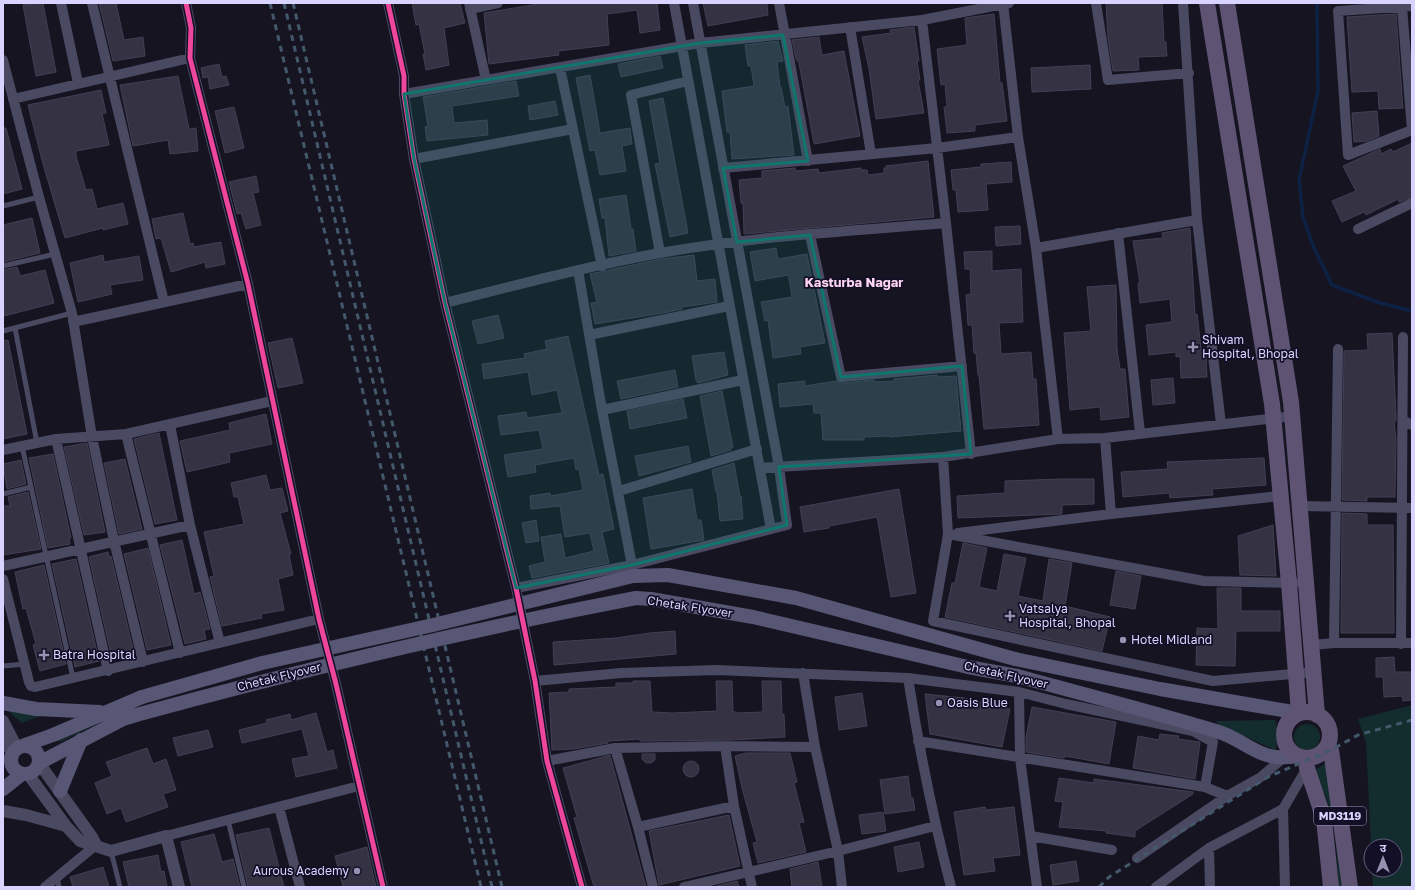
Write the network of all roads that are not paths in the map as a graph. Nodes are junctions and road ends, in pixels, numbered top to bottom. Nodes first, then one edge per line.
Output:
1 (61, 3) edge
2 (92, 3) edge
3 (186, 3) edge
4 (388, 3) edge
5 (498, 3) edge
6 (674, 3) edge
7 (693, 3) edge
8 (778, 3) edge
9 (1096, 3) edge
10 (1183, 3) edge
11 (1208, 3) edge
12 (1227, 3) edge
13 (1005, 4) edge
14 (470, 6) edge
15 (1407, 7) edge
16 (922, 20) junction
17 (850, 27) junction
18 (783, 35) junction
19 (700, 43) junction
20 (682, 46) junction
21 (190, 58) junction
22 (3, 60) edge
23 (560, 68) junction
24 (1189, 73) junction
25 (110, 76) junction
26 (486, 80) junction
27 (688, 81) junction
28 (78, 83) junction
29 (404, 94) junction
30 (13, 99) junction
31 (573, 129) junction
32 (1412, 130) edge
33 (1018, 137) junction
34 (937, 148) junction
35 (871, 154) junction
36 (414, 159) junction
37 (808, 161) junction
38 (723, 168) junction
39 (39, 197) junction
40 (1412, 203) edge
41 (3, 206) edge
42 (1197, 220) junction
43 (946, 222) junction
44 (1358, 229) dead end
45 (1118, 233) junction
46 (810, 235) junction
47 (737, 242) junction
48 (719, 245) junction
49 (1036, 248) junction
50 (660, 253) junction
51 (55, 254) junction
52 (3, 266) edge
53 (602, 266) junction
54 (578, 270) junction
55 (248, 284) junction
56 (164, 302) junction
57 (445, 303) junction
58 (729, 306) junction
59 (72, 317) junction
60 (15, 328) junction
61 (3, 331) edge
62 (589, 335) junction
63 (1403, 337) dead end
64 (1338, 349) dead end
65 (962, 366) junction
66 (743, 380) junction
67 (272, 401) junction
68 (602, 410) junction
69 (1293, 416) junction
70 (1273, 418) junction
71 (1407, 422) edge
72 (1221, 424) junction
73 (170, 425) junction
74 (1140, 433) junction
75 (126, 434) junction
76 (92, 437) junction
77 (1105, 438) junction
78 (56, 439) junction
79 (1058, 439) junction
80 (37, 442) junction
81 (22, 446) junction
82 (757, 449) junction
83 (3, 450) edge
84 (971, 454) junction
85 (943, 457) junction
86 (779, 466) junction
87 (760, 468) junction
88 (31, 487) junction
89 (619, 490) junction
90 (3, 494) edge
91 (1280, 496) junction
92 (1300, 506) junction
93 (1335, 507) junction
94 (1408, 508) edge
95 (1111, 514) junction
96 (190, 525) junction
97 (771, 529) junction
98 (150, 534) junction
99 (948, 534) junction
100 (114, 541) junction
101 (81, 548) junction
102 (46, 558) junction
103 (632, 564) junction
104 (3, 566) edge
105 (3, 579) edge
106 (1289, 583) junction
107 (1306, 583) junction
108 (516, 588) junction
109 (319, 619) junction
110 (220, 643) junction
111 (1334, 643) junction
112 (1412, 643) edge
113 (1401, 644) junction
114 (1312, 645) junction
115 (180, 653) junction
116 (143, 662) junction
117 (25, 664) junction
118 (3, 666) edge
119 (108, 671) junction
120 (1314, 672) junction
121 (803, 673) junction
122 (1295, 674) junction
123 (908, 678) junction
124 (73, 679) junction
125 (535, 681) junction
126 (1019, 692) junction
127 (3, 703) edge
128 (106, 712) junction
129 (1298, 713) junction
130 (1317, 715) junction
131 (3, 721) edge
132 (81, 740) junction
133 (918, 741) junction
134 (725, 746) junction
135 (1328, 746) junction
136 (615, 748) junction
137 (815, 748) junction
138 (10, 752) edge
139 (1020, 758) junction
140 (1298, 760) junction
141 (547, 761) junction
142 (39, 763) junction
143 (25, 774) junction
144 (359, 786) junction
145 (1205, 787) junction
146 (3, 789) edge
147 (60, 791) junction
148 (1227, 796) junction
149 (734, 806) junction
150 (279, 807) junction
151 (1283, 809) junction
152 (3, 811) edge
153 (228, 820) junction
154 (66, 826) junction
155 (935, 826) junction
156 (638, 827) junction
157 (166, 836) junction
158 (1031, 836) junction
159 (96, 845) junction
160 (1209, 848) junction
161 (1112, 850) dead end
162 (111, 851) junction
163 (838, 851) junction
164 (1137, 858) dead end
165 (749, 871) junction
166 (57, 877) junction
167 (1350, 886) edge
168 (45, 887) edge
169 (59, 887) edge
170 (120, 887) edge
171 (179, 887) edge
172 (244, 887) edge
173 (300, 887) edge
174 (383, 887) edge
175 (582, 887) edge
176 (653, 887) edge
177 (684, 887) edge
178 (752, 887) edge
179 (842, 887) edge
180 (951, 887) edge
181 (1037, 887) edge
182 (1156, 887) edge
183 (1210, 887) edge
184 (1285, 887) edge
185 (1331, 887) edge

1 - 28 street
2 - 25 street
3 - 21 street
4 - 29 street
5 - 14 street
6 - 20 street
7 - 19 street
8 - 18 street
9 - 24 street
10 - 24 street
11 - 70 main road
12 - 69 main road
13 - 16 street
13 - 33 street
14 - 26 street
15 - 32 street
15 - 32 street
16 - 17 street
16 - 34 street
17 - 18 street
17 - 35 street
18 - 19 street
18 - 37 street
19 - 20 street
19 - 38 street
20 - 23 street
20 - 27 street
21 - 25 street
21 - 55 street
22 - 30 street
23 - 26 street
23 - 31 street
24 - 42 street
25 - 28 street
25 - 56 street
26 - 29 street
27 - 48 street
27 - 50 street
28 - 30 street
29 - 36 street
30 - 39 street
31 - 36 street
31 - 53 street
33 - 34 street
33 - 49 street
34 - 35 street
34 - 43 street
35 - 37 street
36 - 57 street
37 - 38 street
38 - 47 street
39 - 41 lane
39 - 51 street
40 - 44 street
42 - 45 street
42 - 72 street
43 - 46 street
43 - 65 street
45 - 49 street
45 - 74 street
46 - 47 street
46 - 65 street
47 - 48 street
47 - 86 street
48 - 50 street
48 - 58 street
49 - 79 street
50 - 53 street
51 - 52 lane
51 - 59 street
53 - 54 street
54 - 57 street
54 - 62 street
55 - 56 street
55 - 67 street
56 - 59 street
57 - 108 street
58 - 62 street
58 - 66 street
59 - 60 lane
59 - 76 street
60 - 61 lane
60 - 80 lane
62 - 68 street
63 - 71 street
64 - 93 street
65 - 84 street
66 - 68 street
66 - 82 street
67 - 73 street
67 - 109 street
68 - 89 street
69 - 70 street
69 - 92 main road
70 - 72 street
70 - 91 main road
71 - 94 street
72 - 74 street
73 - 75 street
73 - 96 street
74 - 77 street
75 - 76 street
75 - 98 street
76 - 78 street
76 - 100 street
77 - 79 street
77 - 95 street
78 - 80 street
78 - 101 street
79 - 84 street
80 - 81 street
81 - 83 street
81 - 88 lane
82 - 87 street
82 - 89 street
84 - 85 street
85 - 86 street
85 - 99 street
86 - 87 street
86 - 97 street
87 - 97 street
88 - 90 lane
88 - 102 lane
89 - 103 street
91 - 95 street
91 - 106 main road
92 - 93 street
92 - 107 main road
93 - 94 street
93 - 111 street
94 - 113 street
95 - 99 street
96 - 98 street
96 - 110 street
97 - 103 street
98 - 100 street
98 - 115 street
99 - 106 street
99 - 122 street
100 - 101 street
100 - 116 street
101 - 102 street
101 - 119 street
102 - 104 street
102 - 124 lane
103 - 108 street
105 - 117 street
106 - 107 street
106 - 122 main road
107 - 114 main road
108 - 125 street
109 - 110 street
109 - 144 street
110 - 115 street
111 - 113 street
111 - 114 street
112 - 113 street
114 - 120 main road
115 - 116 street
116 - 119 street
117 - 118 lane
117 - 124 street
119 - 124 street
120 - 122 street
120 - 130 main road
121 - 123 street
121 - 125 street
121 - 137 street
122 - 129 main road
123 - 126 street
123 - 133 street
125 - 141 street
126 - 139 street
126 - 145 street
127 - 128 main road
128 - 129 main road, Chetak Flyover, bridge
128 - 138 main road, Chetak Flyover
129 - 130 main road
129 - 140 main road
130 - 135 main road
131 - 138 street
132 - 140 main road, Chetak Flyover, bridge
132 - 142 main road, Chetak Flyover
132 - 147 main road
133 - 139 street
133 - 155 street
134 - 136 street
134 - 137 street
134 - 149 street
135 - 140 main road
135 - 167 main road, MD3119
136 - 141 street
136 - 156 street
137 - 163 street
138 - 142 main road
138 - 143 main road
139 - 145 street
139 - 158 street
140 - 148 street
140 - 151 street
140 - 185 main road, MD3119
141 - 175 street
142 - 143 main road
142 - 147 street
143 - 146 main road
143 - 154 street
144 - 150 street
144 - 174 street
145 - 148 street
147 - 159 street
148 - 164 street
149 - 156 street
149 - 165 street
150 - 153 street
150 - 173 street
151 - 160 street
151 - 184 street
152 - 154 street
153 - 157 street
153 - 172 lane
154 - 159 street
155 - 163 street
155 - 180 street
156 - 176 street
157 - 162 street
157 - 171 street
158 - 161 street
158 - 181 street
159 - 162 street
159 - 166 street
160 - 182 street
160 - 183 street
162 - 170 lane
163 - 165 street
163 - 179 street
165 - 177 street
165 - 178 street
166 - 168 street
166 - 169 lane

